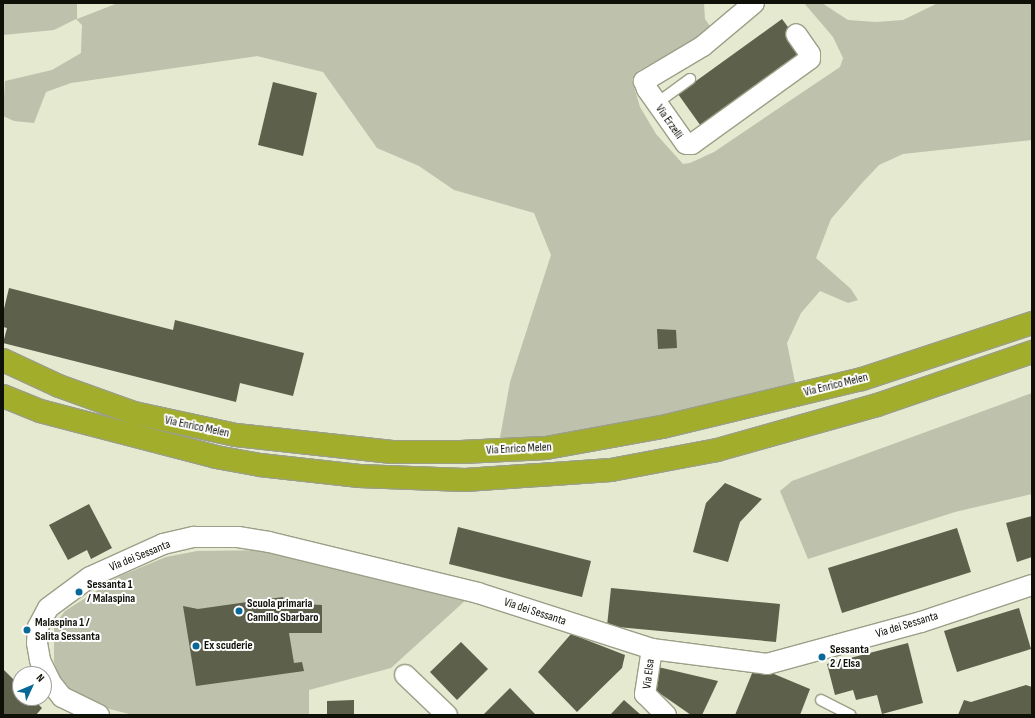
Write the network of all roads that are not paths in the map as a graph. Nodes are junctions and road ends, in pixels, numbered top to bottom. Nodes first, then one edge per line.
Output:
1 (754, 3) edge
2 (796, 34) dead end
3 (690, 79) dead end
4 (657, 103) junction
5 (1032, 323) edge
6 (1032, 352) edge
7 (3, 360) edge
8 (3, 366) edge
9 (3, 396) edge
10 (170, 444) junction
11 (1032, 585) edge
12 (652, 649) junction
13 (405, 675) dead end
14 (821, 700) dead end
15 (99, 715) edge
16 (447, 715) edge
17 (666, 715) edge
18 (850, 715) edge

1 - 4 street, Via Erzelli
2 - 4 street, Via Erzelli
3 - 4 lane
5 - 7 highway, Via Enrico Melen
6 - 10 highway, Via Enrico Melen
8 - 10 highway
9 - 10 highway
11 - 12 street, Via dei Sessanta
12 - 15 street, Via dei Sessanta
12 - 17 street, Via Elsa
13 - 16 street
14 - 18 lane

